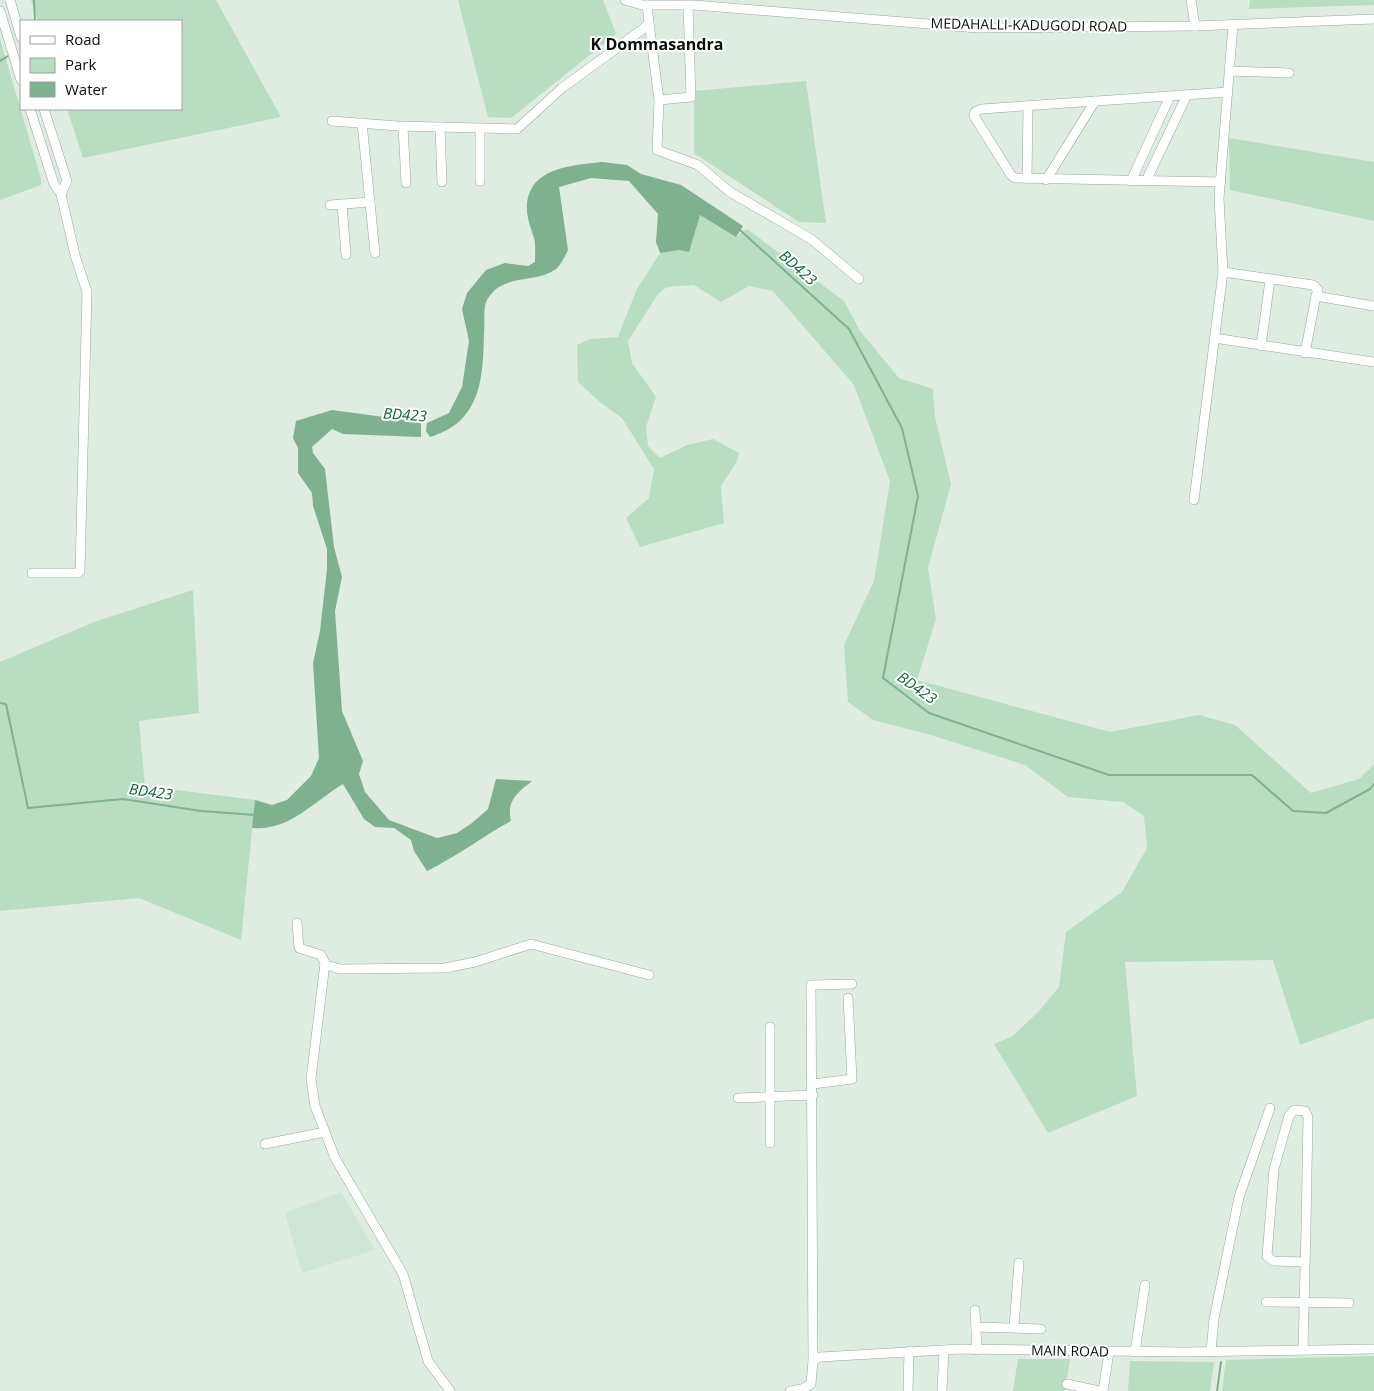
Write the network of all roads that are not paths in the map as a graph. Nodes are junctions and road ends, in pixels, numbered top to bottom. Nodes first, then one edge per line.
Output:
1 (10, 0) edge
2 (625, 0) edge
3 (1191, 0) edge
4 (693, 3) edge
5 (647, 5) junction
6 (0, 11) edge
7 (1374, 19) edge
8 (648, 23) junction
9 (1233, 25) junction
10 (1195, 26) junction
11 (20, 34) edge
12 (1230, 71) junction
13 (1289, 73) dead end
14 (20, 77) edge
15 (1228, 92) junction
16 (1186, 95) junction
17 (1170, 96) junction
18 (659, 100) junction
19 (1095, 101) junction
20 (1028, 106) junction
21 (30, 110) edge
22 (44, 110) edge
23 (332, 122) dead end
24 (362, 123) junction
25 (403, 126) junction
26 (440, 127) junction
27 (480, 128) junction
28 (1027, 179) junction
29 (1046, 180) junction
30 (480, 181) dead end
31 (1131, 181) junction
32 (1146, 181) junction
33 (442, 182) dead end
34 (1221, 182) junction
35 (406, 183) dead end
36 (61, 194) junction
37 (370, 202) junction
38 (342, 204) junction
39 (330, 205) dead end
40 (375, 253) dead end
41 (346, 255) dead end
42 (1223, 272) junction
43 (859, 279) dead end
44 (1270, 280) junction
45 (1316, 296) junction
46 (1374, 306) edge
47 (1214, 338) junction
48 (1261, 346) junction
49 (1305, 353) junction
50 (1374, 362) edge
51 (1194, 500) dead end
52 (32, 573) dead end
53 (297, 923) dead end
54 (325, 965) junction
55 (649, 975) dead end
56 (852, 984) dead end
57 (848, 998) dead end
58 (770, 1027) dead end
59 (813, 1084) junction
60 (813, 1095) junction
61 (770, 1097) junction
62 (738, 1098) dead end
63 (1270, 1108) dead end
64 (325, 1132) junction
65 (770, 1143) dead end
66 (265, 1144) dead end
67 (1305, 1262) junction
68 (1019, 1263) dead end
69 (1145, 1285) dead end
70 (1266, 1302) dead end
71 (1304, 1302) junction
72 (1349, 1303) dead end
73 (975, 1310) dead end
74 (976, 1327) junction
75 (1014, 1327) junction
76 (1041, 1329) dead end
77 (1374, 1349) edge
78 (944, 1350) junction
79 (976, 1350) junction
80 (1303, 1350) junction
81 (909, 1351) junction
82 (1211, 1351) junction
83 (1109, 1352) junction
84 (1135, 1352) junction
85 (813, 1361) junction
86 (1067, 1384) dead end
87 (450, 1391) edge
88 (790, 1391) edge
89 (908, 1391) edge
90 (942, 1391) edge
91 (1101, 1391) edge

1 - 11 street
2 - 5 street, MEDAHALLI-KADUGODI ROAD
3 - 10 street
4 - 5 street, MEDAHALLI-KADUGODI ROAD
4 - 10 street, MEDAHALLI-KADUGODI ROAD
4 - 18 street
5 - 8 street
6 - 14 street
7 - 9 street, MEDAHALLI-KADUGODI ROAD
8 - 18 street
8 - 27 street
9 - 10 street, MEDAHALLI-KADUGODI ROAD
9 - 12 street
12 - 13 street
12 - 15 street
15 - 16 street
15 - 34 street
16 - 17 street
16 - 32 street
17 - 19 street
17 - 31 street
18 - 43 street
19 - 20 street
19 - 29 street
20 - 28 street
20 - 28 street
21 - 36 street
22 - 36 street
23 - 24 street
24 - 25 street
24 - 37 street
25 - 26 street
25 - 35 street
26 - 27 street
26 - 33 street
27 - 30 street
28 - 29 street
29 - 31 street
31 - 32 street
32 - 34 street
34 - 42 street
36 - 52 street
37 - 38 street
37 - 40 street
38 - 39 street
38 - 41 street
42 - 44 street
42 - 47 street
44 - 45 street
44 - 48 street
45 - 46 street
45 - 49 street
47 - 48 street
47 - 51 street
48 - 49 street
49 - 50 street
53 - 54 street
54 - 55 street
54 - 64 street
56 - 59 street
57 - 59 street
58 - 61 street
59 - 60 street
60 - 61 street
60 - 85 street
61 - 62 street
61 - 65 street
63 - 82 street
64 - 66 street
64 - 87 street
67 - 67 street
67 - 71 street
68 - 75 street
69 - 84 street
70 - 71 street
71 - 72 street
71 - 80 street
73 - 74 street
74 - 75 street
74 - 79 street
75 - 76 street
77 - 80 street, MAIN ROAD
78 - 79 street, MAIN ROAD
78 - 81 street, MAIN ROAD
78 - 90 street
79 - 83 street, MAIN ROAD
80 - 82 street, MAIN ROAD
81 - 85 street, MAIN ROAD
81 - 89 street
82 - 84 street, MAIN ROAD
83 - 84 street, MAIN ROAD
83 - 91 street
85 - 88 street
86 - 91 street

